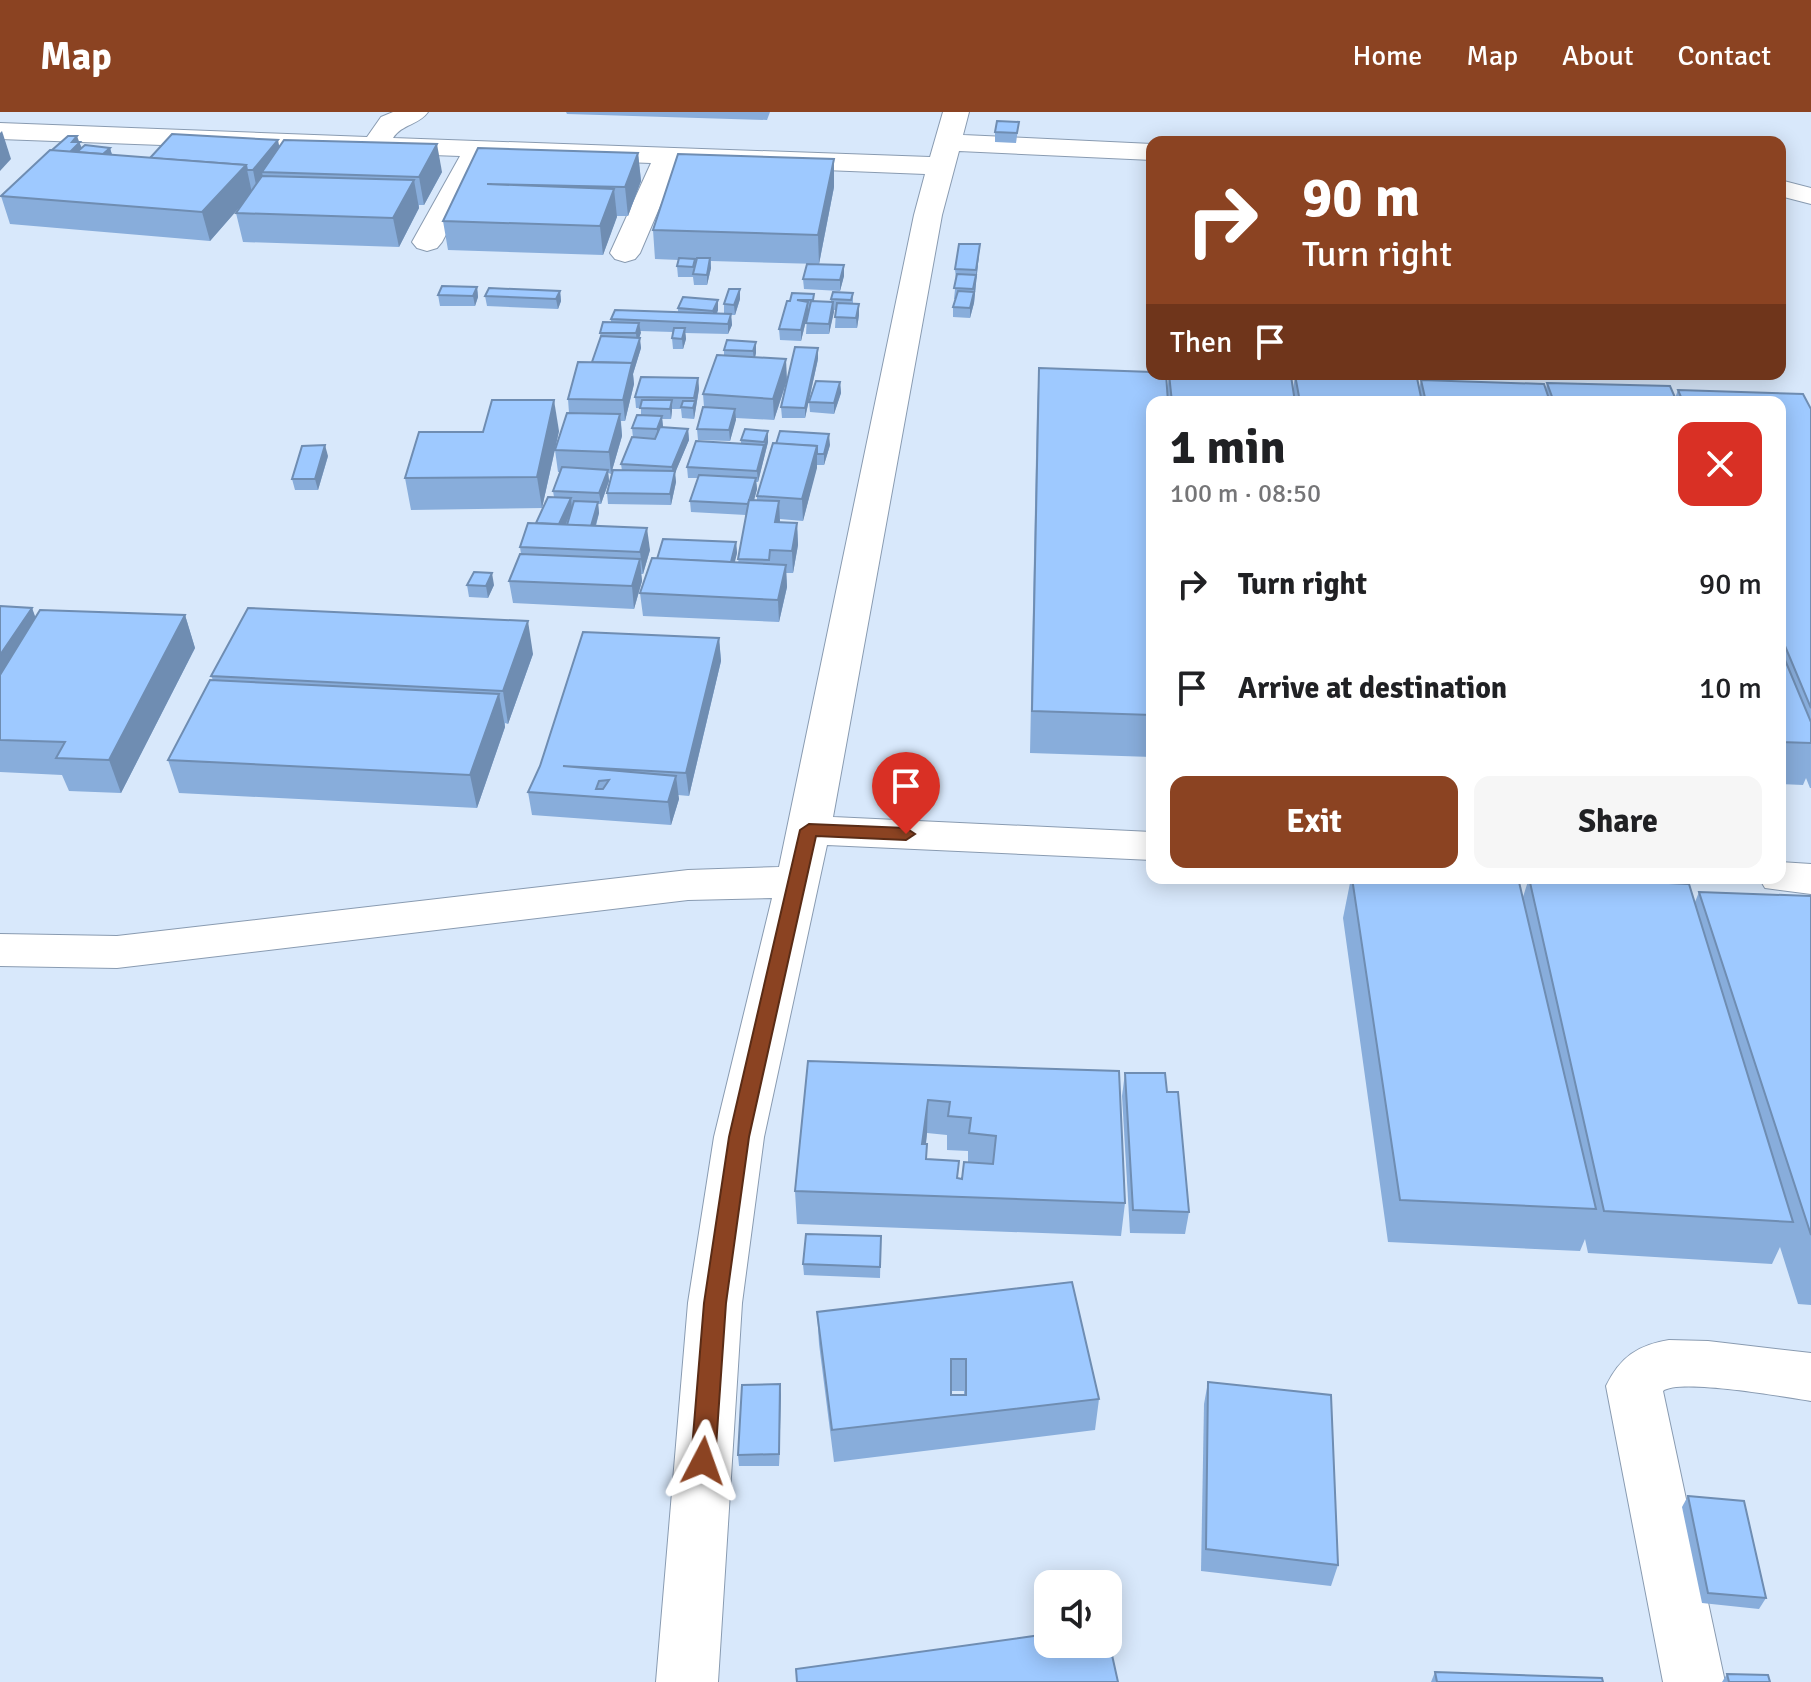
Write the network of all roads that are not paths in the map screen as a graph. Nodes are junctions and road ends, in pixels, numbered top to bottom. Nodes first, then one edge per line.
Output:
1 (415, 112) edge
2 (0, 131) edge
3 (948, 140) edge
4 (374, 145) junction
5 (478, 149) junction
6 (1146, 152) edge
7 (668, 156) junction
8 (1786, 190) edge
9 (1811, 196) edge
10 (427, 242) dead end
11 (625, 253) dead end
12 (809, 830) junction
13 (1146, 846) edge
14 (1786, 877) edge
15 (1811, 879) edge
16 (797, 882) junction
17 (0, 950) edge
18 (1811, 1377) edge
19 (687, 1682) edge
20 (1694, 1682) edge

1 - 4 street
2 - 4 street
3 - 6 street
3 - 7 street
3 - 12 street
4 - 5 street
5 - 7 street
5 - 10 street
7 - 11 street
8 - 9 street
12 - 13 street
12 - 16 street
14 - 15 street
16 - 17 street
16 - 19 street
18 - 20 street

